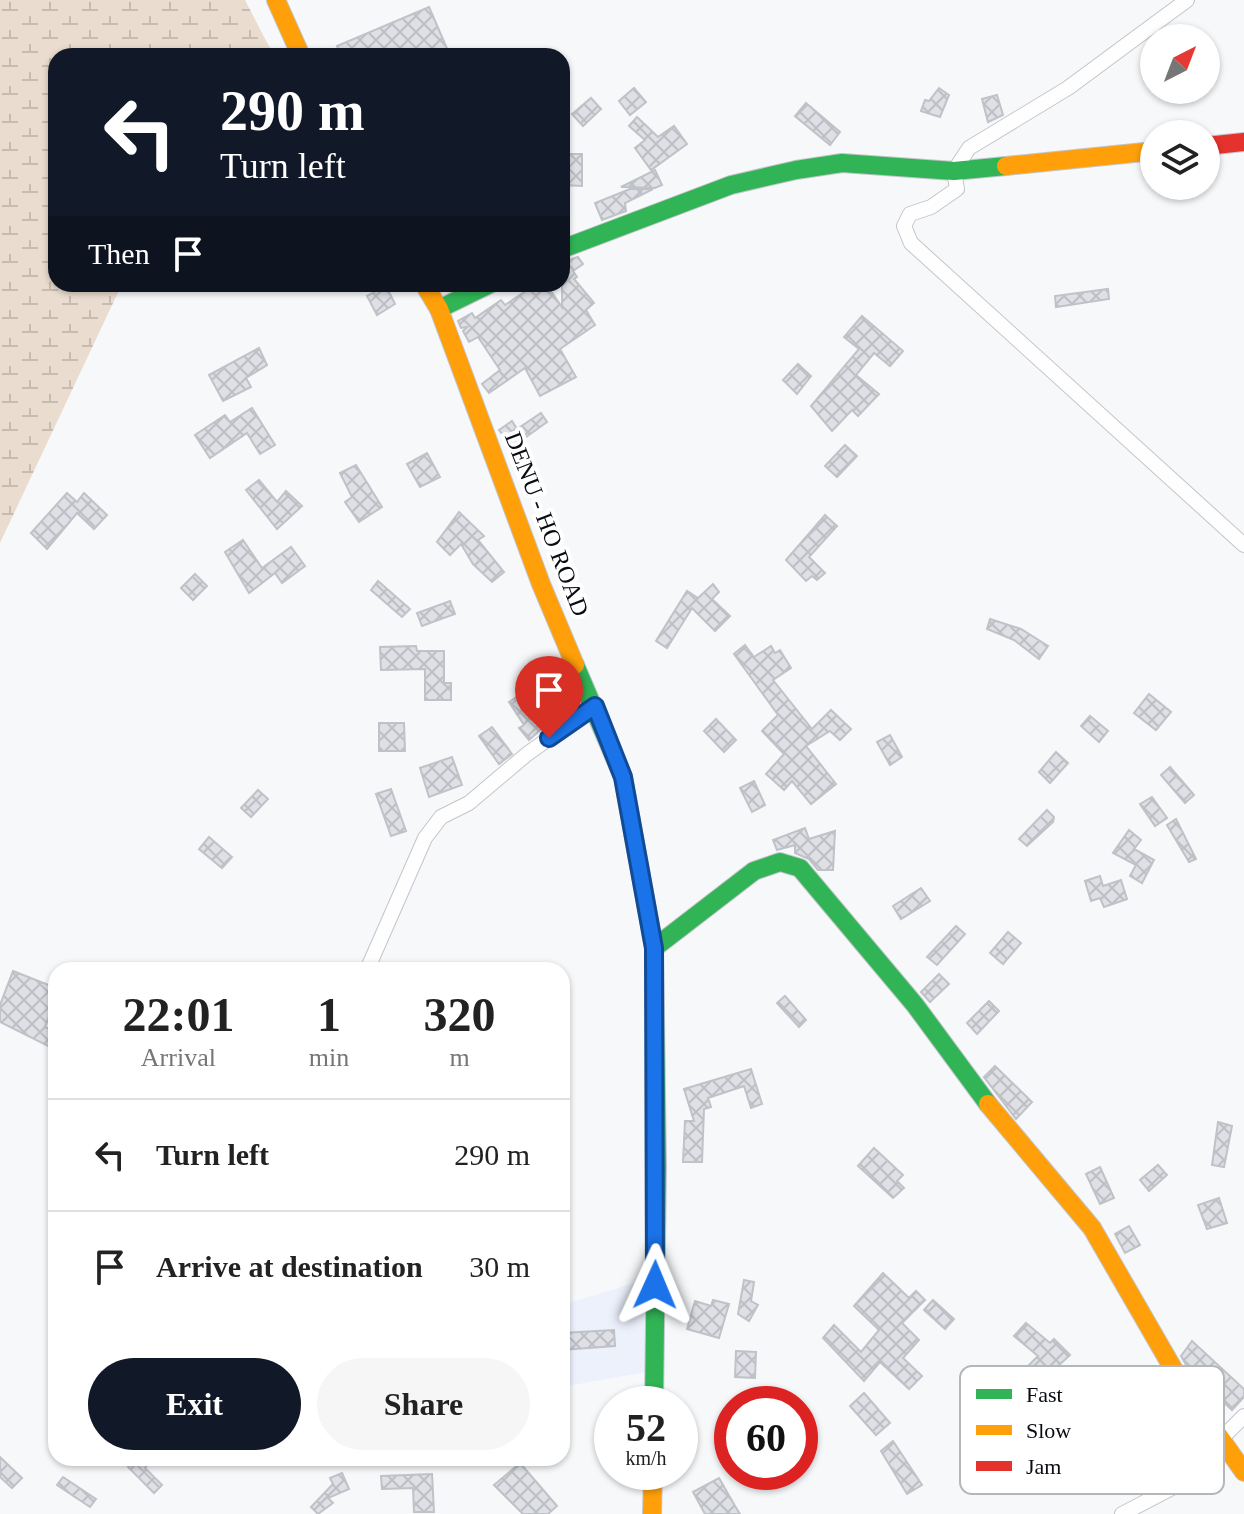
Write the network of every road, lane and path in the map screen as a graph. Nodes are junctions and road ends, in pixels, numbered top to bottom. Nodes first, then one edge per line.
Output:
1 (276, 0) edge
2 (1187, 0) edge
3 (297, 48) edge
4 (1244, 142) edge
5 (1220, 145) edge
6 (1140, 152) edge
7 (954, 171) junction
8 (570, 246) edge
9 (429, 292) edge
10 (474, 292) edge
11 (439, 309) junction
12 (1244, 545) edge
13 (595, 706) junction
14 (654, 948) junction
15 (371, 962) edge
16 (1172, 1366) edge
17 (654, 1386) edge
18 (1244, 1416) edge
19 (1224, 1436) edge
20 (1224, 1443) edge
21 (1244, 1472) edge
22 (653, 1490) edge
23 (1160, 1494) edge
24 (652, 1514) edge
25 (1122, 1514) edge

1 - 3 main road
2 - 7 street
4 - 5 main road
6 - 7 main road
7 - 8 main road
7 - 12 street
9 - 11 main road, DENU - HO ROAD
10 - 11 main road
11 - 13 main road, DENU - HO ROAD
13 - 14 main road, DENU - HO ROAD
13 - 15 street
14 - 16 main road
14 - 17 main road, DENU - HO ROAD
18 - 19 street
20 - 21 main road
22 - 24 main road
23 - 25 street

